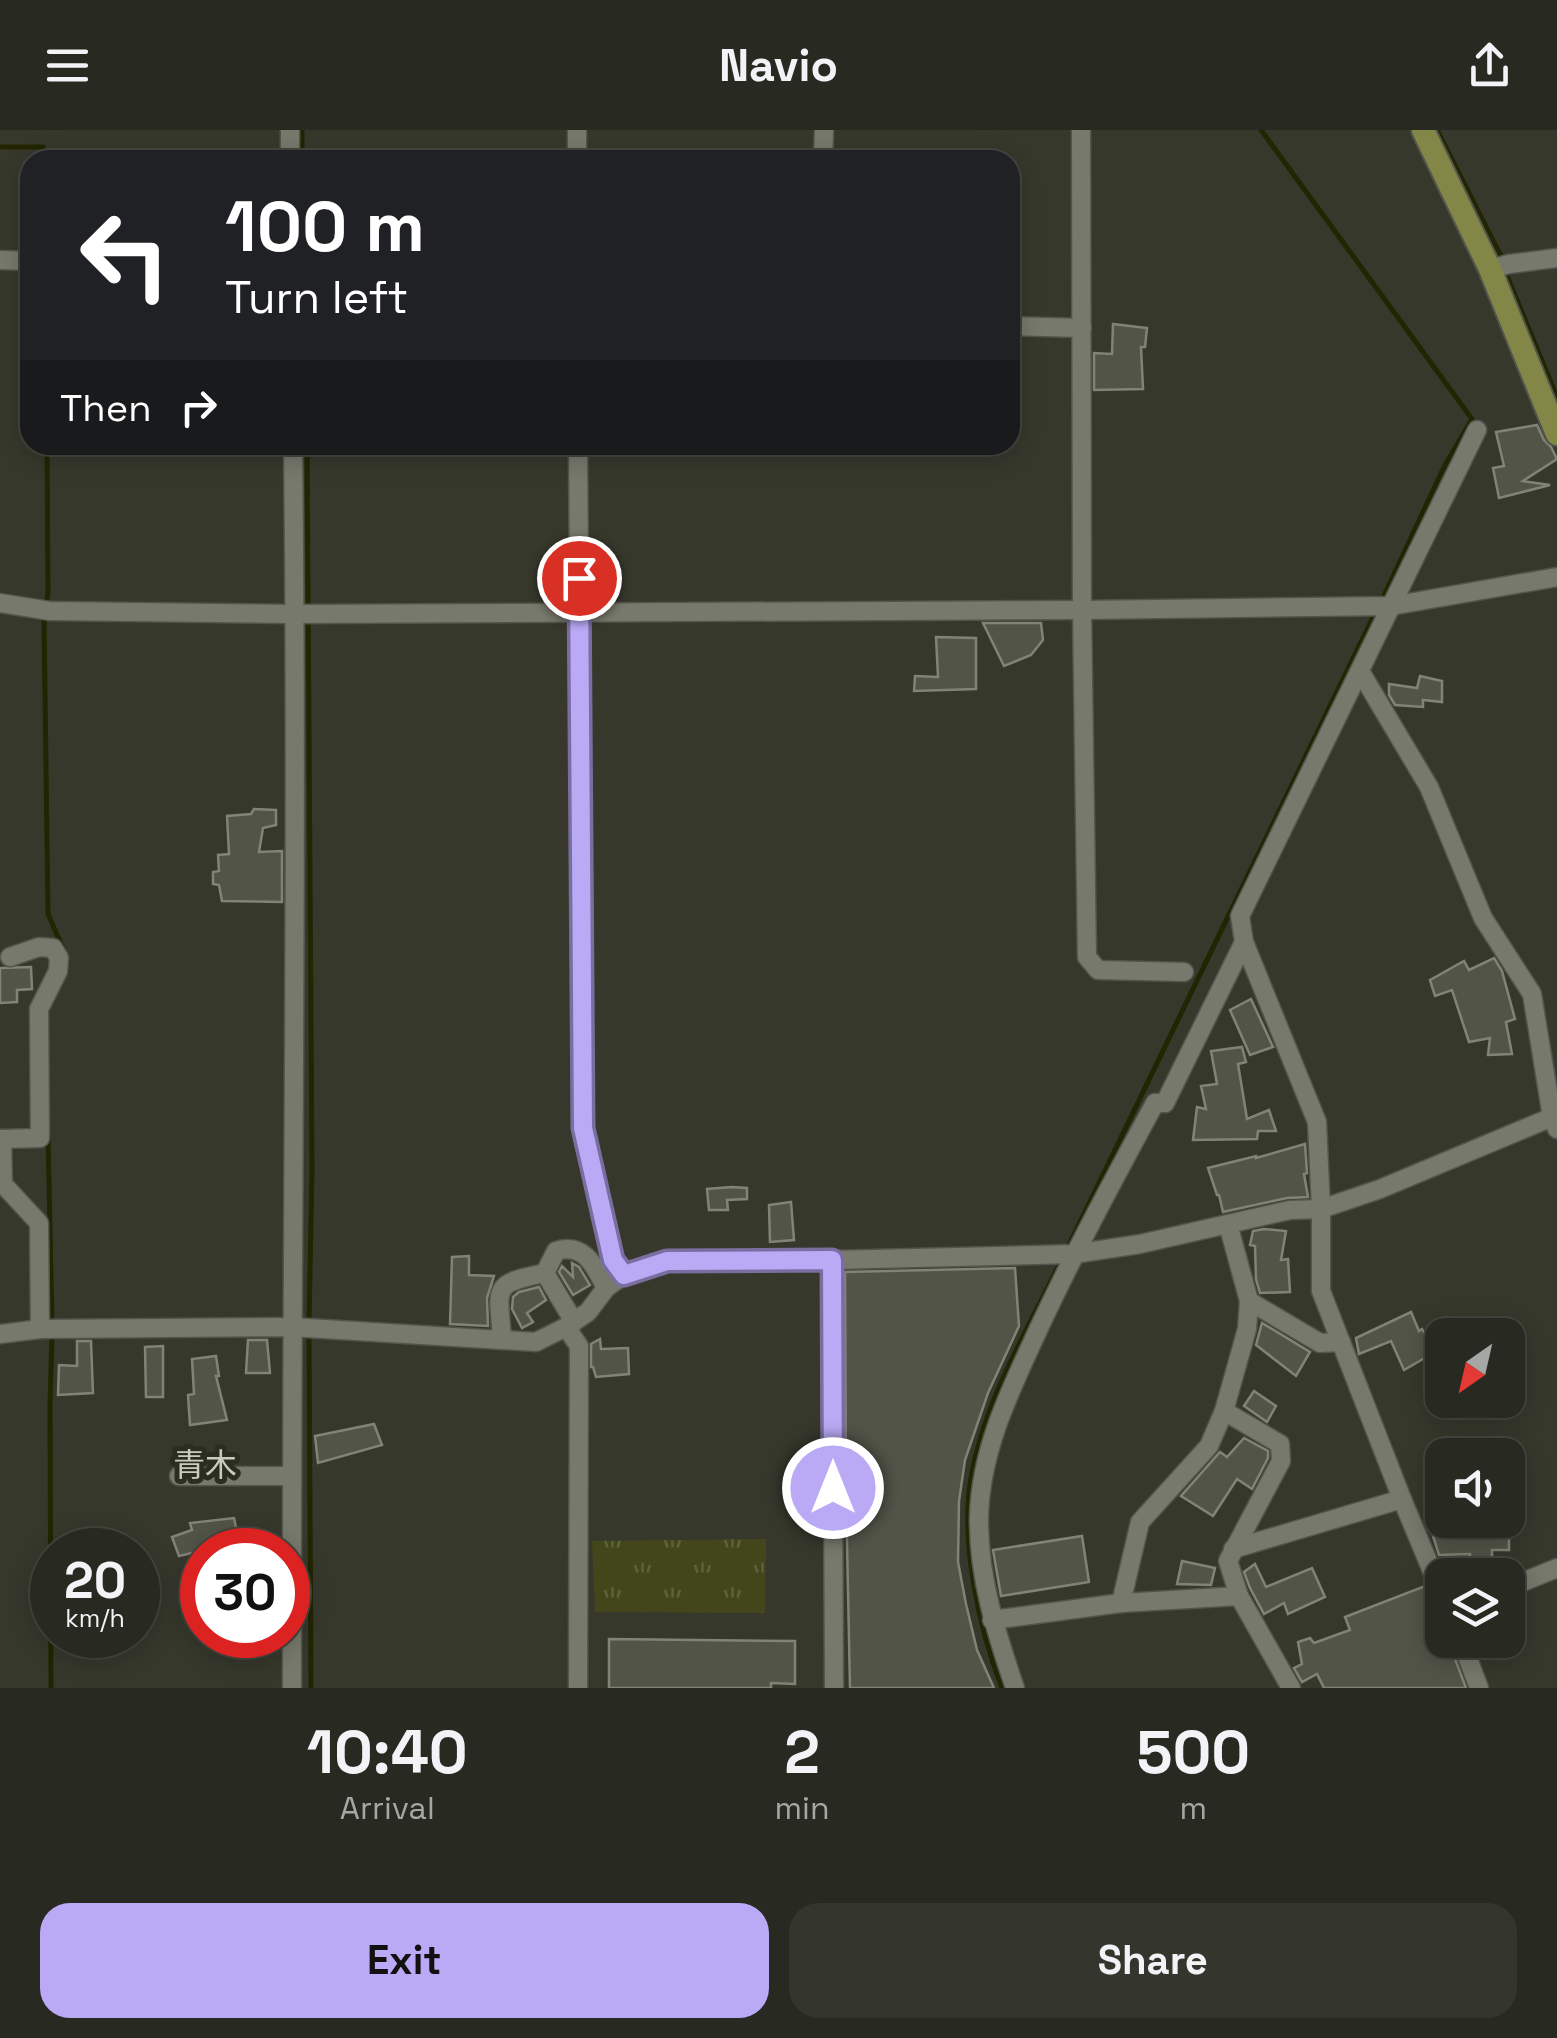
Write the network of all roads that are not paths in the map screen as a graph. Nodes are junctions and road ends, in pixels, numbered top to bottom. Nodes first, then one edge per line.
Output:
1 (1081, 130) edge
2 (1422, 130) edge
3 (1557, 258) edge
4 (1490, 269) junction
5 (1020, 326) edge
6 (1082, 328) junction
7 (1477, 430) dead end
8 (1557, 434) edge
9 (293, 455) edge
10 (578, 455) edge
11 (1557, 576) edge
12 (0, 603) edge
13 (1391, 606) junction
14 (1082, 610) junction
15 (579, 611) junction
16 (295, 614) junction
17 (1360, 671) junction
18 (1244, 942) junction
19 (10, 957) dead end
20 (1184, 972) dead end
21 (1555, 1120) edge
22 (1, 1139) edge
23 (1321, 1209) junction
24 (1228, 1224) junction
25 (1074, 1254) junction
26 (832, 1260) junction
27 (544, 1273) junction
28 (624, 1275) junction
29 (606, 1288) junction
30 (1249, 1301) junction
31 (570, 1325) junction
32 (291, 1327) junction
33 (40, 1329) junction
34 (0, 1334) edge
35 (502, 1340) junction
36 (1341, 1342) junction
37 (1224, 1410) junction
38 (178, 1476) dead end
39 (292, 1476) junction
40 (1402, 1499) junction
41 (1233, 1550) junction
42 (1427, 1558) edge
43 (1557, 1568) edge
44 (1525, 1581) edge
45 (1239, 1596) junction
46 (1121, 1602) junction
47 (992, 1620) junction
48 (1468, 1658) edge
49 (292, 1688) edge
50 (578, 1688) edge
51 (834, 1688) edge
52 (1016, 1688) edge
53 (1292, 1688) edge
54 (1480, 1688) edge

1 - 6 street
2 - 4 main road
3 - 4 street
4 - 8 main road
5 - 6 street
6 - 14 street
7 - 13 street
9 - 16 street
10 - 15 street
11 - 13 street
12 - 16 street
13 - 14 street
13 - 17 street
14 - 15 street
14 - 20 street
15 - 16 street
15 - 28 street
16 - 32 street
17 - 18 street
17 - 21 street
18 - 23 street
18 - 25 street
19 - 22 street
21 - 23 street
22 - 33 street
23 - 24 street
23 - 36 street
24 - 25 street
24 - 30 street
25 - 26 street
25 - 47 street
26 - 28 street
26 - 51 street
27 - 29 street
27 - 31 street
27 - 35 street
28 - 29 street
29 - 31 street
30 - 36 street
30 - 37 street
31 - 35 street
31 - 50 street
32 - 33 street
32 - 35 street
32 - 39 street
33 - 34 street
36 - 40 street
37 - 41 street
37 - 46 street
38 - 39 street
39 - 49 street
40 - 41 street
40 - 42 street
41 - 45 street
43 - 44 street
45 - 46 street
45 - 53 street
46 - 47 street
47 - 52 street
48 - 54 street

